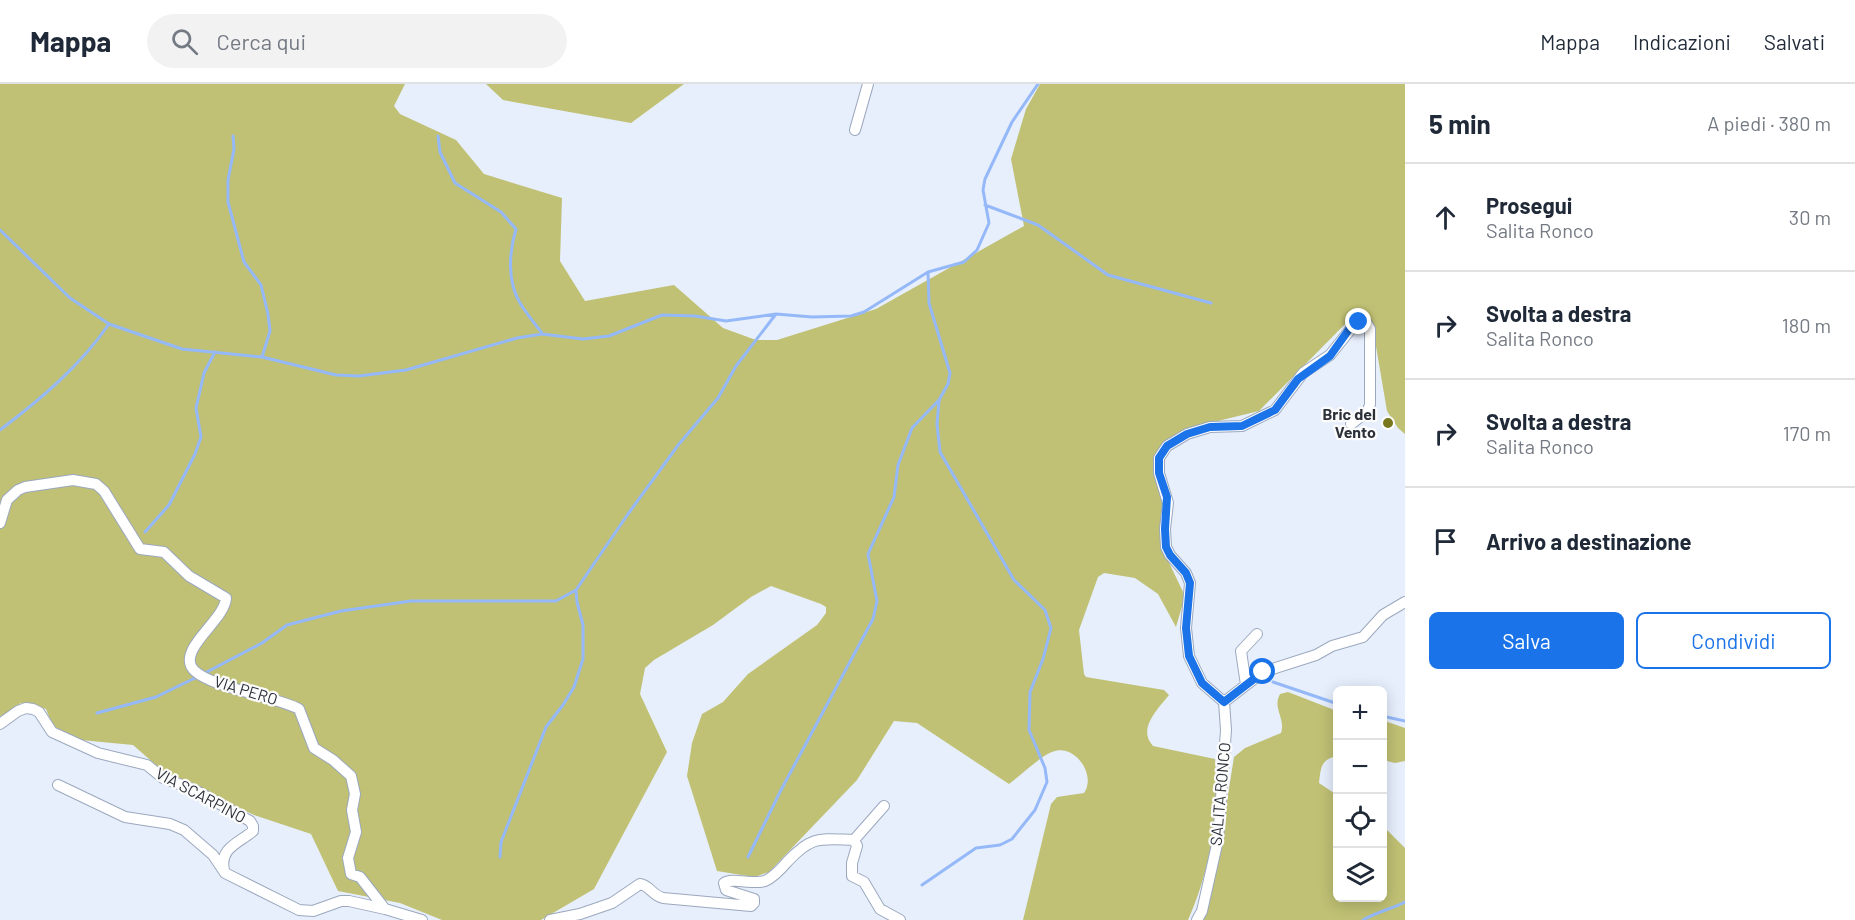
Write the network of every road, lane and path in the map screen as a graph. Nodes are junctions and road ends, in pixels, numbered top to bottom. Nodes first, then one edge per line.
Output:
1 (868, 84) edge
2 (855, 130) dead end
3 (1351, 424) dead end
4 (0, 522) edge
5 (1405, 602) edge
6 (1257, 634) dead end
7 (1246, 685) junction
8 (1224, 702) junction
9 (0, 724) edge
10 (58, 785) dead end
11 (884, 806) dead end
12 (854, 840) junction
13 (225, 873) junction
14 (385, 909) junction
15 (422, 920) edge
16 (550, 920) edge
17 (900, 920) edge
18 (1197, 920) edge

1 - 2 street
3 - 8 street
4 - 14 street, VIA PERO
5 - 7 street
6 - 7 street
7 - 8 street
8 - 18 street, SALITA RONCO
9 - 13 street, VIA SCARPINO
10 - 13 street
11 - 12 street
12 - 16 street
12 - 17 street
13 - 14 street
14 - 15 street

